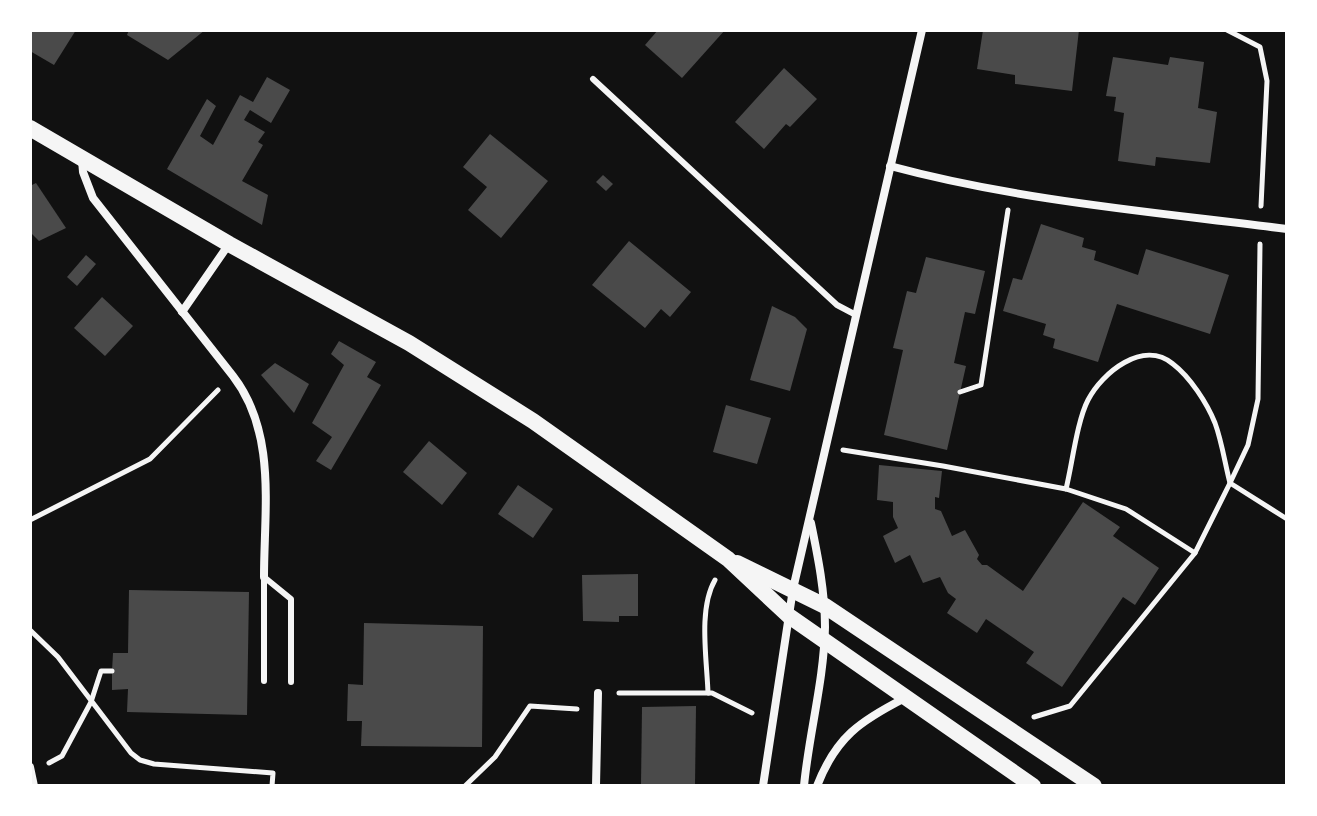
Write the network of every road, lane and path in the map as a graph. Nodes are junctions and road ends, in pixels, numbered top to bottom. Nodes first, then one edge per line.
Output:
1 (922, 30) edge
2 (1227, 30) edge
3 (593, 79) dead end
4 (30, 128) edge
5 (82, 160) junction
6 (890, 166) junction
7 (1011, 192) junction
8 (1260, 226) junction
9 (1287, 229) edge
10 (229, 244) junction
11 (182, 312) junction
12 (856, 315) junction
13 (233, 376) junction
14 (960, 392) dead end
15 (826, 448) junction
16 (1230, 483) junction
17 (1066, 489) junction
18 (810, 518) junction
19 (1287, 519) edge
20 (30, 520) edge
21 (1195, 553) junction
22 (728, 559) junction
23 (264, 577) junction
24 (793, 589) junction
25 (825, 606) junction
26 (789, 616) junction
27 (30, 630) edge
28 (824, 642) junction
29 (112, 671) dead end
30 (264, 681) dead end
31 (291, 682) dead end
32 (598, 693) joint
33 (708, 693) junction
34 (905, 698) junction
35 (91, 702) junction
36 (598, 710) junction
37 (1025, 719) dead end
38 (774, 723) junction
39 (31, 769) edge
40 (34, 786) edge
41 (272, 786) edge
42 (465, 786) edge
43 (596, 786) edge
44 (763, 786) edge
45 (804, 786) edge
46 (817, 786) edge
47 (1033, 786) edge
48 (1094, 786) edge

1 - 6 street
2 - 8 path
3 - 12 lane
4 - 5 main road
5 - 10 main road
5 - 11 street
6 - 7 street
6 - 12 street
7 - 8 street
7 - 14 path
8 - 9 street
8 - 16 path
10 - 11 street
10 - 22 main road
11 - 13 street
12 - 15 street
13 - 20 path
13 - 23 street
15 - 17 path
15 - 18 street
16 - 17 path
16 - 19 path
16 - 21 path
17 - 21 path
18 - 24 street
18 - 25 street
21 - 37 path
22 - 24 main road
22 - 26 main road
22 - 33 path
23 - 30 lane
23 - 31 lane
24 - 25 main road
24 - 26 street
25 - 28 street
25 - 48 main road
26 - 28 main road
26 - 38 street
27 - 35 path
28 - 34 main road
28 - 45 street
29 - 35 path
32 - 33 path
32 - 36 street
33 - 38 path
34 - 46 street
34 - 47 main road
35 - 39 path
35 - 41 path
36 - 42 path
36 - 43 street
38 - 44 street
39 - 40 street

